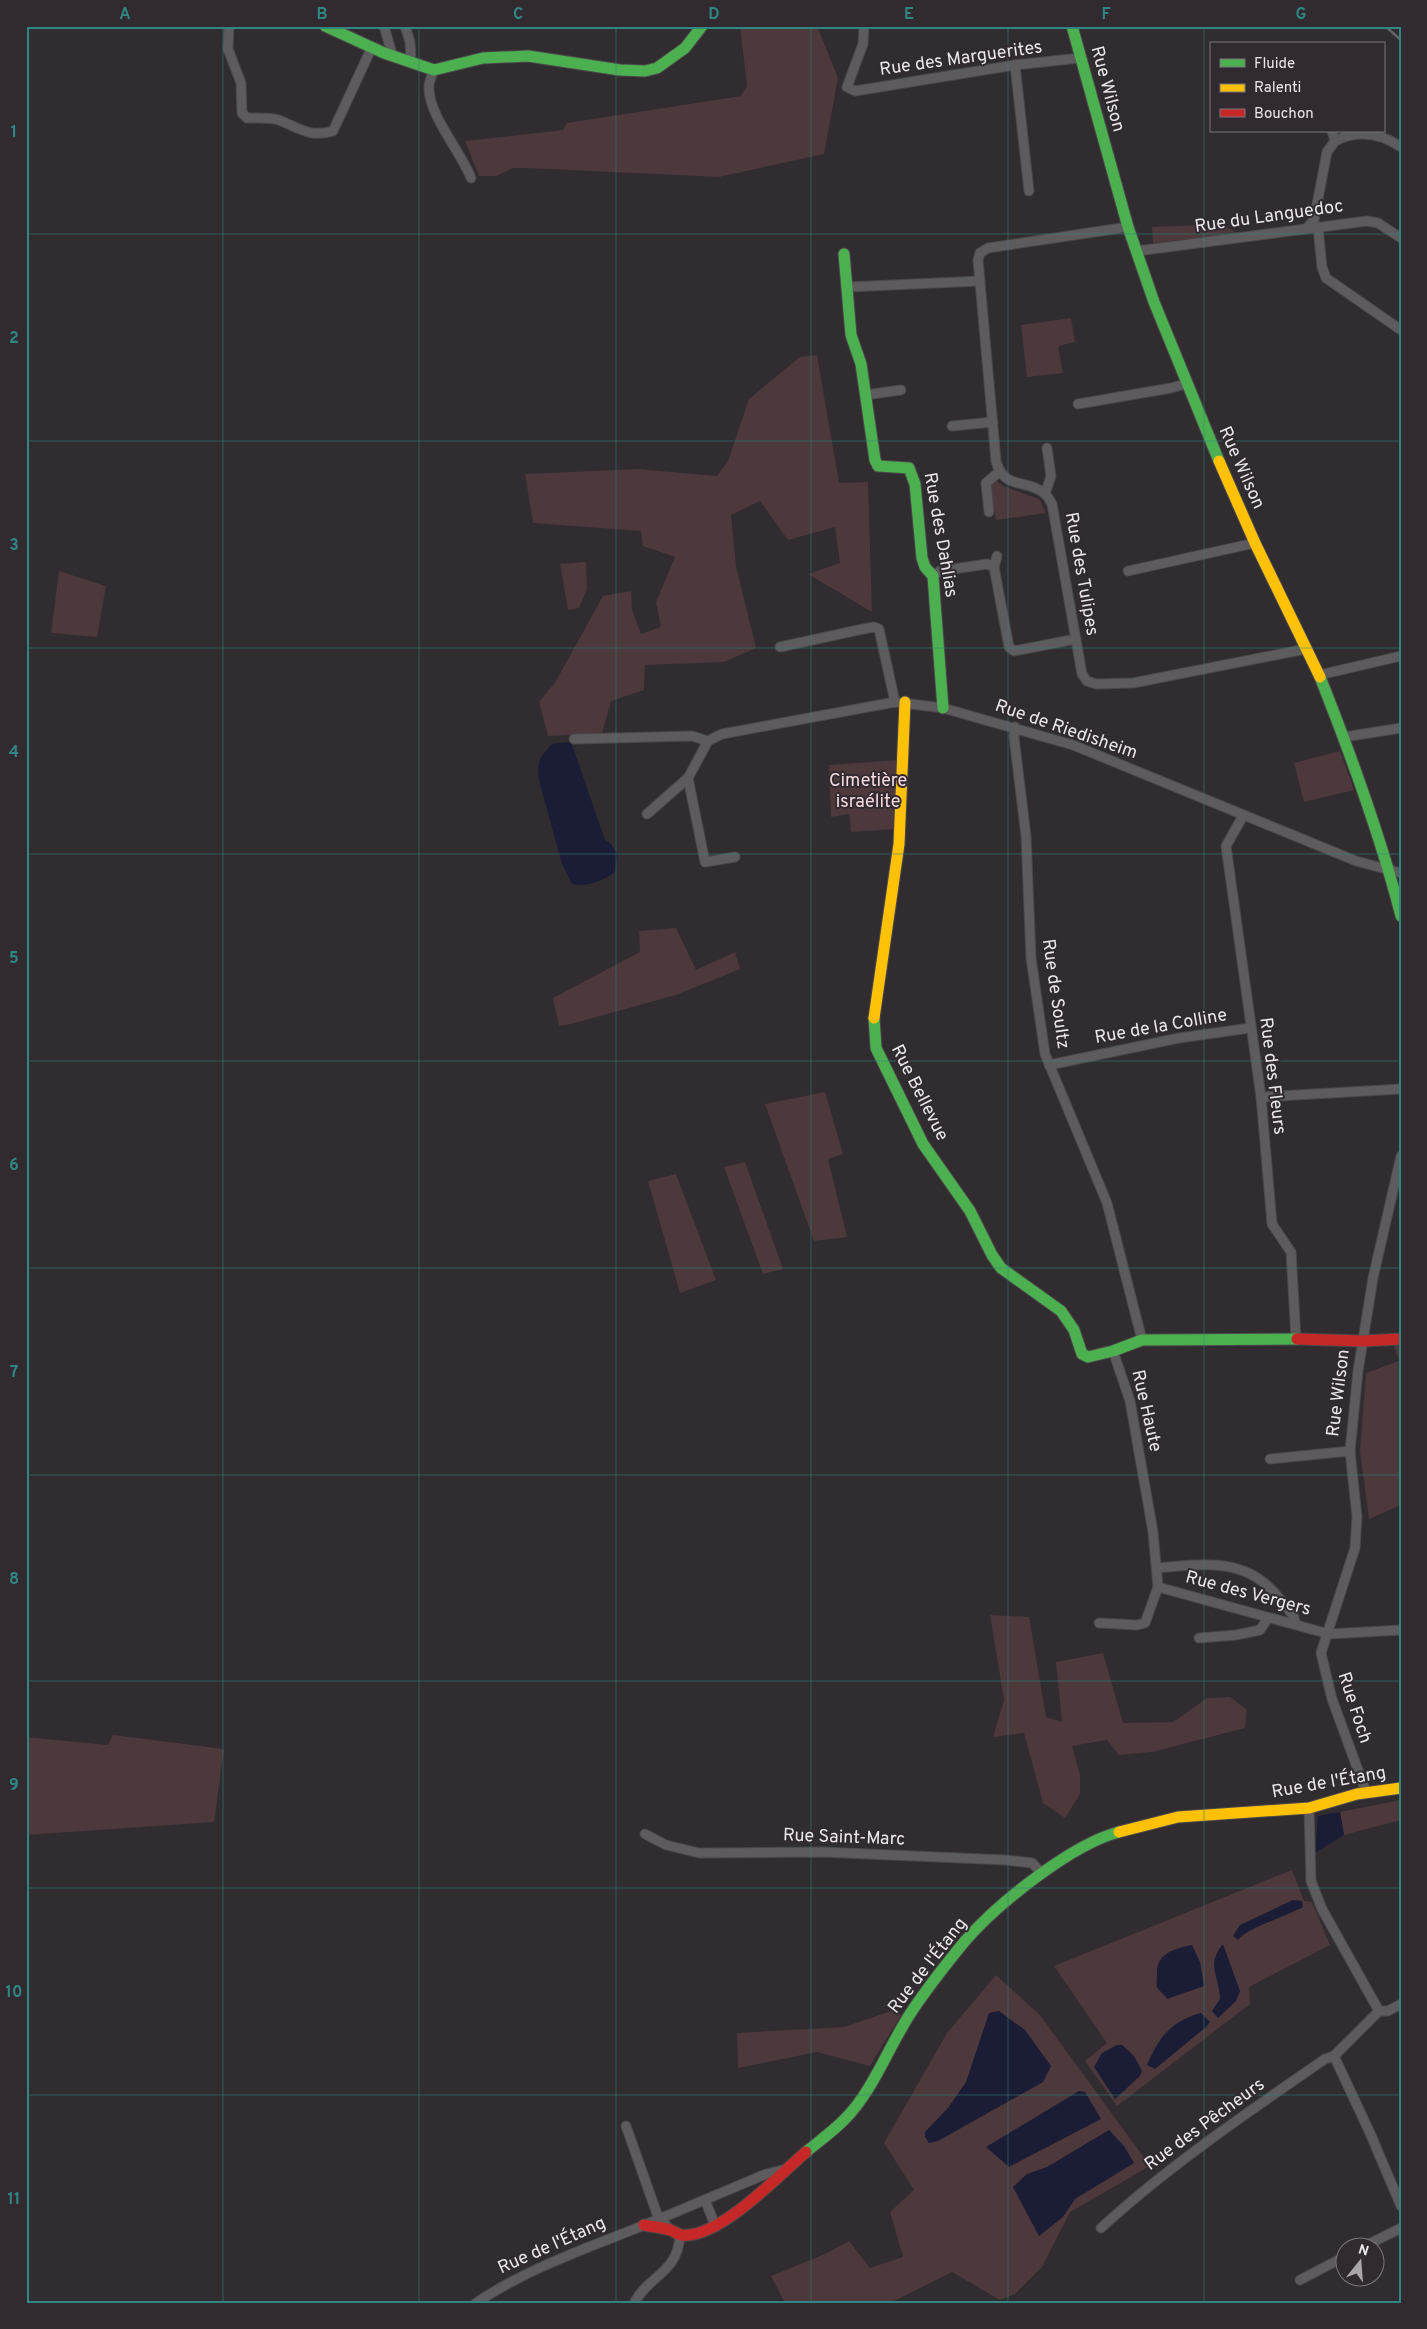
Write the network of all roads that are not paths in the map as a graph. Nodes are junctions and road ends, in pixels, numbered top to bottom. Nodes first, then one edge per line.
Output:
1 (229, 26) edge
2 (326, 26) edge
3 (384, 26) edge
4 (405, 26) edge
5 (702, 26) edge
6 (864, 26) edge
7 (1072, 26) edge
8 (386, 38) junction
9 (374, 48) junction
10 (392, 54) junction
11 (1080, 58) junction
12 (411, 60) junction
13 (1015, 65) junction
14 (434, 70) junction
15 (1332, 132) edge
16 (1335, 141) junction
17 (1401, 147) edge
18 (471, 178) dead end
19 (1029, 191) dead end
20 (1128, 227) junction
21 (1318, 227) junction
22 (1307, 228) junction
23 (1401, 238) edge
24 (1137, 252) junction
25 (844, 254) dead end
26 (980, 281) junction
27 (848, 287) junction
28 (1401, 330) edge
29 (1186, 384) junction
30 (901, 390) dead end
31 (865, 395) junction
32 (1078, 404) dead end
33 (993, 422) junction
34 (952, 426) dead end
35 (1046, 448) dead end
36 (999, 472) junction
37 (1045, 494) junction
38 (990, 512) dead end
39 (1255, 543) junction
40 (997, 556) dead end
41 (994, 567) junction
42 (1128, 571) dead end
43 (933, 576) junction
44 (1076, 638) junction
45 (780, 647) dead end
46 (1306, 648) junction
47 (1401, 656) edge
48 (1319, 675) junction
49 (900, 702) junction
50 (943, 708) junction
51 (1015, 727) junction
52 (1401, 728) edge
53 (1344, 737) junction
54 (574, 739) dead end
55 (708, 741) junction
56 (688, 778) junction
57 (647, 814) dead end
58 (1243, 816) junction
59 (735, 857) dead end
60 (1395, 872) edge
61 (1401, 916) edge
62 (1250, 1028) junction
63 (1049, 1066) junction
64 (1401, 1089) edge
65 (1260, 1097) junction
66 (1401, 1156) edge
67 (1296, 1339) junction
68 (1401, 1339) edge
69 (1142, 1340) junction
70 (1363, 1341) junction
71 (1112, 1351) junction
72 (1350, 1451) junction
73 (1270, 1459) dead end
74 (1157, 1568) junction
75 (1158, 1587) junction
76 (1268, 1618) junction
77 (1099, 1623) dead end
78 (1296, 1623) junction
79 (1401, 1630) edge
80 (1329, 1634) junction
81 (1200, 1638) dead end
82 (1401, 1788) edge
83 (1366, 1792) junction
84 (1309, 1808) junction
85 (645, 1834) dead end
86 (1042, 1873) junction
87 (1401, 2004) edge
88 (1379, 2011) junction
89 (1334, 2056) junction
90 (626, 2126) dead end
91 (786, 2169) junction
92 (705, 2200) junction
93 (1401, 2206) edge
94 (660, 2218) junction
95 (715, 2225) junction
96 (644, 2226) junction
97 (1101, 2228) dead end
98 (1401, 2228) edge
99 (675, 2233) junction
100 (1384, 2236) edge
101 (1334, 2262) edge
102 (1300, 2280) dead end
103 (476, 2303) edge
104 (634, 2303) edge

1 - 9 street
2 - 9 street
3 - 8 street
4 - 12 street
5 - 14 street
6 - 13 street, Rue des Marguerites
7 - 11 street, Rue Wilson
8 - 9 street
8 - 10 street
9 - 10 street
10 - 12 street
11 - 13 street, Rue des Marguerites
11 - 20 street, Rue Wilson
12 - 14 street
13 - 19 street
14 - 18 street
15 - 16 street
16 - 17 street
16 - 22 street
20 - 24 street, Rue Wilson
20 - 26 street
21 - 22 street, Rue du Languedoc
21 - 23 street, Rue du Languedoc
21 - 28 street
22 - 24 street, Rue du Languedoc
24 - 29 street, Rue Wilson
25 - 27 street, Rue des Dahlias
26 - 27 street
26 - 33 street
27 - 31 street, Rue des Dahlias
29 - 32 street
29 - 39 street, Rue Wilson
30 - 31 street
31 - 43 street, Rue des Dahlias
33 - 34 street
33 - 36 street
35 - 37 street
36 - 37 street, Rue des Tulipes
36 - 38 street
37 - 44 street, Rue des Tulipes
39 - 42 street
39 - 46 street, Rue Wilson
40 - 41 street
41 - 43 street
41 - 44 street
43 - 50 street, Rue des Dahlias
44 - 46 street, Rue des Tulipes
45 - 49 street
46 - 48 street, Rue Wilson
47 - 48 street
48 - 53 street, Rue Wilson
49 - 50 street, Rue de Riedisheim
49 - 55 street, Rue de Riedisheim
49 - 71 street, Rue Bellevue
50 - 51 street, Rue de Riedisheim
51 - 58 street, Rue de Riedisheim
51 - 63 street, Rue de Soultz
52 - 53 street
53 - 60 street, Rue Wilson
54 - 55 street
55 - 56 street
56 - 57 street
56 - 59 street
58 - 60 street, Rue de Riedisheim
58 - 62 street, Rue des Fleurs
60 - 61 street, Rue Wilson
62 - 63 street, Rue de la Colline
62 - 65 street, Rue des Fleurs
63 - 69 street, Rue de Soultz
64 - 65 street
65 - 67 street, Rue des Fleurs
66 - 70 street, Rue Wilson
67 - 69 street, Rue Haute
67 - 70 street, Rue Haute
68 - 70 street, Rue Haute
69 - 71 street, Rue Haute
70 - 72 street, Rue Wilson
71 - 74 street, Rue Haute
72 - 73 street
72 - 80 street, Rue Wilson
74 - 75 street, Rue Haute
74 - 78 street
75 - 76 street, Rue des Vergers
75 - 77 street, Rue Haute
76 - 78 street, Rue des Vergers
76 - 81 street
78 - 80 street, Rue des Vergers
79 - 80 street
80 - 83 street, Rue Foch
82 - 83 street, Rue de l'Étang
83 - 84 street, Rue de l'Étang
84 - 86 street, Rue de l'Étang
84 - 88 street
85 - 86 street, Rue Saint-Marc
86 - 91 street, Rue de l'Étang
87 - 88 street
88 - 89 street, Rue des Pêcheurs
89 - 93 street
89 - 97 street, Rue des Pêcheurs
90 - 94 street
91 - 92 street, Rue de l'Étang
91 - 95 street, Rue de l'Étang
92 - 94 street, Rue de l'Étang
92 - 95 street
94 - 96 street, Rue de l'Étang
94 - 99 street
95 - 99 street, Rue de l'Étang
96 - 99 street, Rue de l'Étang
96 - 103 street, Rue de l'Étang
98 - 100 street
99 - 104 street
101 - 102 street

